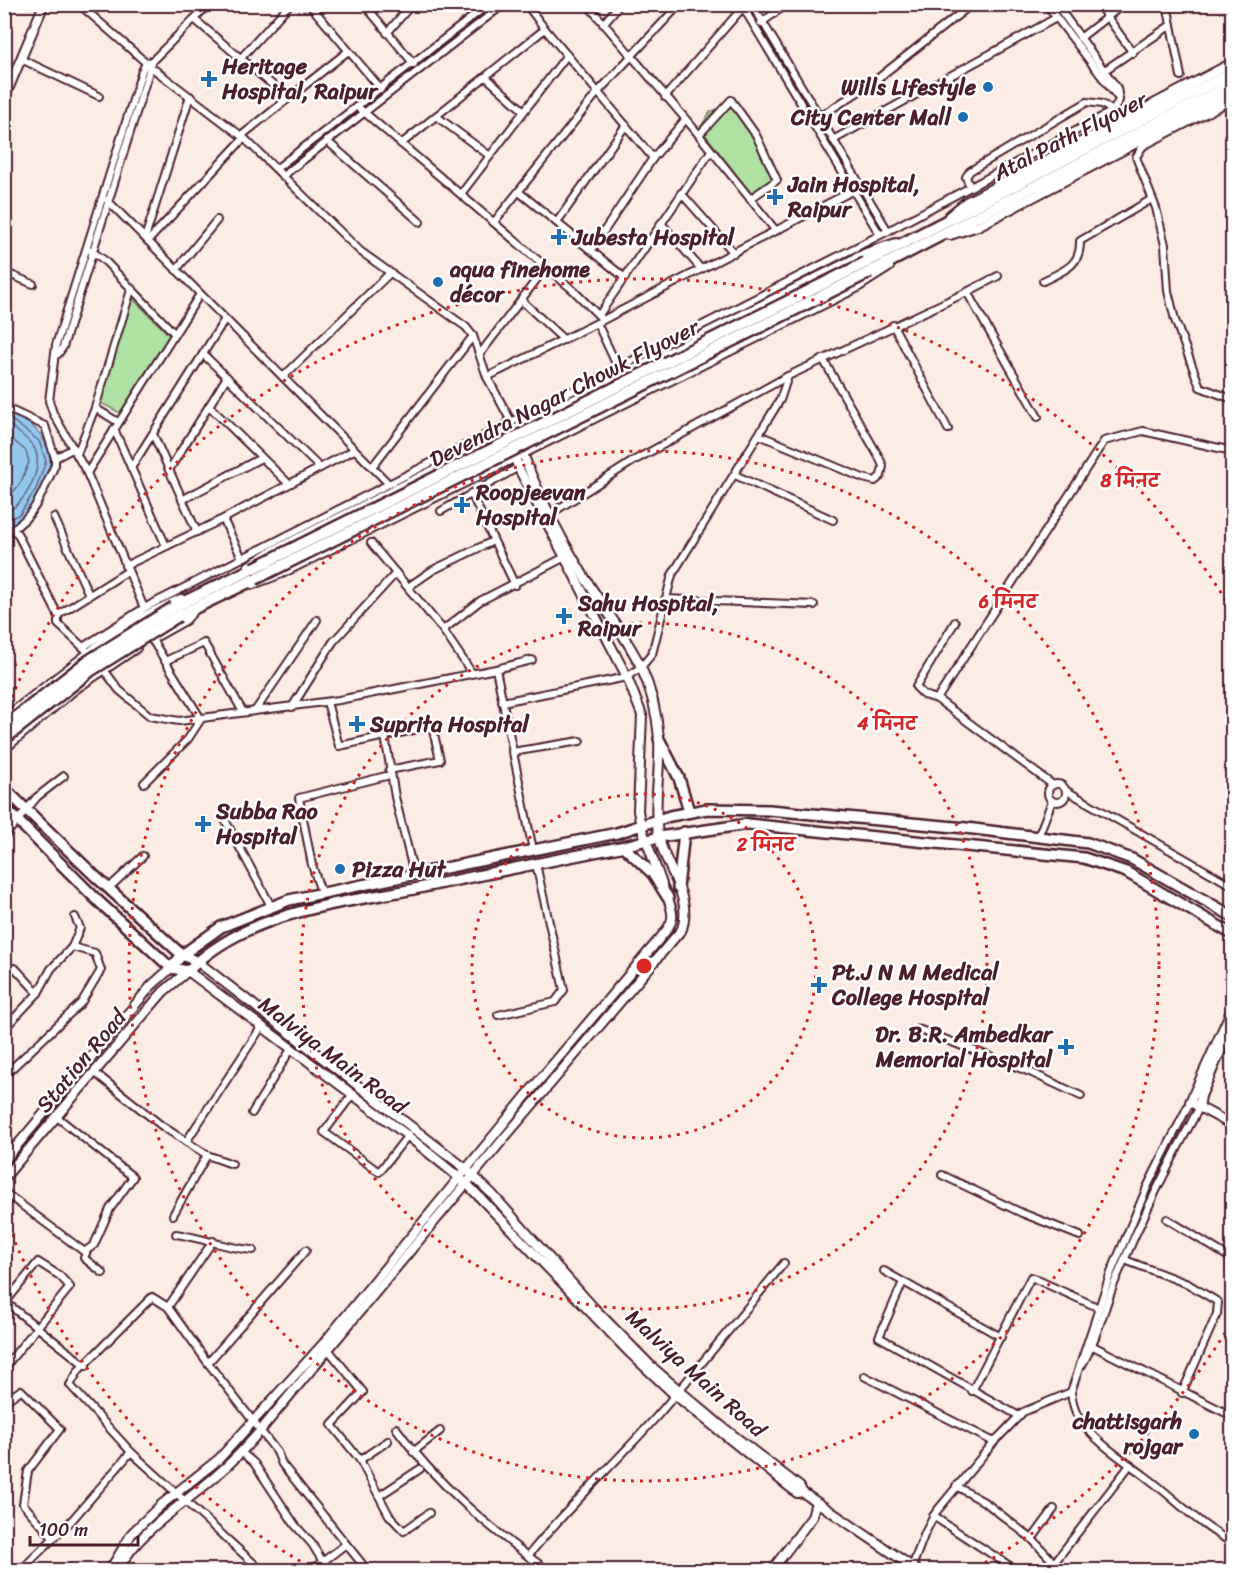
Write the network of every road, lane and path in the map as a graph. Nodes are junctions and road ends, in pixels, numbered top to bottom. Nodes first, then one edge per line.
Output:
1 (44, 4) edge
2 (80, 4) edge
3 (209, 4) edge
4 (290, 4) edge
5 (309, 4) edge
6 (364, 4) edge
7 (412, 4) edge
8 (489, 4) edge
9 (504, 4) edge
10 (526, 4) edge
11 (587, 4) edge
12 (620, 4) edge
13 (680, 4) edge
14 (752, 4) edge
15 (787, 4) edge
16 (972, 4) edge
17 (1046, 4) edge
18 (1056, 4) edge
19 (1098, 4) edge
20 (1124, 4) edge
21 (1167, 4) edge
22 (744, 5) edge
23 (1056, 18) junction
24 (1107, 18) junction
25 (194, 19) junction
26 (763, 22) junction
27 (603, 24) junction
28 (1171, 25) junction
29 (755, 27) junction
30 (545, 29) junction
31 (387, 33) junction
32 (1080, 38) junction
33 (347, 51) junction
34 (1133, 52) junction
35 (567, 55) junction
36 (631, 56) junction
37 (241, 58) junction
38 (21, 59) junction
39 (150, 63) junction
40 (1233, 63) edge
41 (414, 64) junction
42 (1106, 70) junction
43 (4, 73) edge
44 (1233, 73) edge
45 (14, 75) junction
46 (1180, 76) dead end
47 (486, 77) junction
48 (1233, 84) edge
49 (381, 89) junction
50 (598, 92) junction
51 (1233, 93) edge
52 (99, 96) dead end
53 (190, 96) junction
54 (665, 97) junction
55 (288, 98) junction
56 (4, 99) edge
57 (1119, 100) junction
58 (1233, 100) edge
59 (358, 107) junction
60 (365, 111) junction
61 (524, 111) junction
62 (1113, 111) junction
63 (436, 116) junction
64 (819, 117) junction
65 (686, 120) junction
66 (626, 125) junction
67 (699, 135) junction
68 (242, 137) junction
69 (833, 140) junction
70 (327, 141) junction
71 (401, 144) junction
72 (711, 151) junction
73 (490, 156) junction
74 (653, 158) junction
75 (277, 168) junction
76 (284, 175) junction
77 (970, 187) junction
78 (854, 190) junction
79 (519, 192) junction
80 (681, 193) junction
81 (460, 194) junction
82 (105, 199) junction
83 (750, 199) junction
84 (1152, 199) junction
85 (970, 215) junction
86 (217, 220) dead end
87 (420, 222) dead end
88 (494, 222) junction
89 (557, 222) junction
90 (661, 223) junction
91 (776, 231) junction
92 (888, 231) junction
93 (880, 235) junction
94 (928, 237) junction
95 (147, 239) junction
96 (592, 249) junction
97 (89, 250) junction
98 (734, 253) junction
99 (546, 267) junction
100 (701, 269) junction
101 (176, 270) junction
102 (4, 272) edge
103 (390, 273) junction
104 (998, 276) dead end
105 (625, 278) junction
106 (1043, 281) dead end
107 (33, 284) dead end
108 (131, 290) junction
109 (967, 291) junction
110 (200, 294) junction
111 (521, 300) junction
112 (225, 319) junction
113 (600, 319) junction
114 (893, 325) junction
115 (174, 333) junction
116 (473, 336) junction
117 (564, 340) junction
118 (203, 354) junction
119 (480, 354) junction
120 (823, 359) junction
121 (618, 368) junction
122 (488, 376) junction
123 (788, 376) junction
124 (227, 377) junction
125 (283, 377) junction
126 (1233, 399) edge
127 (209, 406) junction
128 (4, 407) edge
129 (95, 408) junction
130 (1038, 417) dead end
131 (508, 423) junction
132 (116, 426) junction
133 (948, 429) dead end
134 (511, 432) junction
135 (153, 434) junction
136 (759, 435) junction
137 (354, 450) junction
138 (76, 451) junction
139 (1233, 451) edge
140 (55, 458) junction
141 (261, 459) junction
142 (520, 461) junction
143 (372, 467) junction
144 (131, 468) junction
145 (320, 468) junction
146 (169, 470) junction
147 (87, 473) junction
148 (735, 475) junction
149 (289, 484) junction
150 (389, 484) junction
151 (471, 493) junction
152 (182, 500) junction
153 (441, 511) dead end
154 (547, 516) junction
155 (54, 518) dead end
156 (223, 519) junction
157 (832, 520) dead end
158 (12, 529) junction
159 (4, 530) edge
160 (197, 532) junction
161 (493, 541) junction
162 (371, 543) dead end
163 (166, 546) junction
164 (572, 554) junction
165 (242, 558) junction
166 (564, 558) junction
167 (126, 568) junction
168 (396, 573) junction
169 (515, 585) junction
170 (408, 587) junction
171 (219, 589) junction
172 (89, 595) junction
173 (665, 599) junction
174 (814, 605) dead end
175 (144, 608) junction
176 (196, 608) junction
177 (176, 612) junction
178 (58, 615) junction
179 (316, 620) dead end
180 (956, 622) dead end
181 (442, 630) junction
182 (151, 639) junction
183 (85, 650) junction
184 (532, 660) dead end
185 (165, 662) junction
186 (640, 667) junction
187 (105, 669) junction
188 (496, 669) junction
189 (472, 673) junction
190 (627, 677) junction
191 (937, 699) junction
192 (327, 702) junction
193 (501, 702) junction
194 (292, 707) junction
195 (255, 711) junction
196 (243, 712) junction
197 (4, 719) edge
198 (201, 719) junction
199 (4, 727) edge
200 (385, 736) junction
201 (659, 739) junction
202 (4, 740) edge
203 (580, 741) dead end
204 (4, 749) edge
205 (512, 752) junction
206 (390, 772) junction
207 (64, 776) dead end
208 (144, 783) dead end
209 (1053, 785) junction
210 (4, 788) edge
211 (1067, 791) junction
212 (1052, 801) junction
213 (4, 807) edge
214 (27, 810) junction
215 (689, 811) junction
216 (224, 818) dead end
217 (657, 820) junction
218 (19, 821) junction
219 (641, 826) junction
220 (684, 832) junction
221 (4, 837) edge
222 (659, 837) junction
223 (1038, 837) junction
224 (647, 841) junction
225 (624, 847) junction
226 (533, 850) junction
227 (142, 856) dead end
228 (536, 864) junction
229 (414, 874) junction
230 (1231, 885) edge
231 (109, 888) junction
232 (678, 888) junction
233 (321, 892) junction
234 (668, 898) junction
235 (271, 906) junction
236 (1228, 910) edge
237 (1233, 916) edge
238 (75, 918) dead end
239 (1233, 934) edge
240 (72, 947) junction
241 (182, 955) junction
242 (198, 962) junction
243 (171, 968) junction
244 (4, 969) edge
245 (188, 972) junction
246 (38, 993) junction
247 (1233, 1010) edge
248 (498, 1015) dead end
249 (1233, 1025) edge
250 (262, 1026) junction
251 (4, 1029) edge
252 (918, 1029) dead end
253 (286, 1031) junction
254 (279, 1039) junction
255 (291, 1049) junction
256 (336, 1069) junction
257 (94, 1072) junction
258 (5, 1073) edge
259 (330, 1077) junction
260 (353, 1094) junction
261 (1081, 1096) dead end
262 (1190, 1102) junction
263 (1199, 1107) junction
264 (252, 1113) dead end
265 (57, 1117) junction
266 (1233, 1125) edge
267 (411, 1132) junction
268 (186, 1142) junction
269 (207, 1155) junction
270 (4, 1161) edge
271 (232, 1164) dead end
272 (466, 1169) junction
273 (942, 1175) dead end
274 (473, 1176) junction
275 (4, 1178) edge
276 (464, 1181) junction
277 (4, 1192) edge
278 (173, 1215) dead end
279 (1167, 1219) dead end
280 (176, 1234) dead end
281 (1080, 1236) dead end
282 (213, 1241) junction
283 (253, 1250) dead end
284 (306, 1250) dead end
285 (86, 1253) junction
286 (1233, 1259) edge
287 (1125, 1260) junction
288 (784, 1263) dead end
289 (884, 1271) dead end
290 (103, 1273) dead end
291 (903, 1282) junction
292 (5, 1302) edge
293 (168, 1307) junction
294 (1097, 1307) junction
295 (591, 1309) junction
296 (38, 1327) junction
297 (1001, 1337) junction
298 (1086, 1342) junction
299 (323, 1344) junction
300 (1093, 1347) junction
301 (329, 1351) junction
302 (208, 1364) junction
303 (86, 1366) junction
304 (4, 1368) edge
305 (1075, 1375) junction
306 (864, 1376) dead end
307 (972, 1391) junction
308 (677, 1392) junction
309 (1071, 1392) junction
310 (1182, 1393) junction
311 (4, 1402) edge
312 (1019, 1416) junction
313 (1233, 1416) edge
314 (254, 1422) junction
315 (396, 1428) dead end
316 (260, 1431) junction
317 (440, 1431) dead end
318 (388, 1440) dead end
319 (994, 1442) junction
320 (131, 1452) junction
321 (241, 1452) junction
322 (413, 1452) junction
323 (360, 1460) junction
324 (1130, 1465) junction
325 (420, 1469) dead end
326 (956, 1486) junction
327 (177, 1492) junction
328 (379, 1496) junction
329 (184, 1502) junction
330 (816, 1502) junction
331 (1054, 1509) dead end
332 (429, 1513) dead end
333 (933, 1516) junction
334 (53, 1538) junction
335 (1032, 1539) junction
336 (1233, 1542) edge
337 (346, 1544) junction
338 (528, 1556) junction
339 (321, 1562) junction
340 (1054, 1563) junction
341 (915, 1569) edge
342 (22, 1570) edge
343 (110, 1570) edge
344 (118, 1570) edge
345 (261, 1570) edge
346 (312, 1570) edge
347 (328, 1570) edge
348 (367, 1570) edge
349 (547, 1570) edge
350 (772, 1570) edge
351 (1017, 1570) edge
352 (1060, 1570) edge

1 - 38 street
2 - 39 street
3 - 25 street
4 - 37 street
5 - 33 street
6 - 31 street
7 - 31 street
8 - 41 street
9 - 60 street
10 - 30 street
11 - 27 street
12 - 27 street
13 - 36 street
14 - 26 street
15 - 26 street
16 - 64 street
17 - 23 street
18 - 32 street
19 - 24 street
20 - 24 street
21 - 28 street
22 - 29 street
22 - 54 street
23 - 57 street
23 - 69 street
24 - 32 street
24 - 34 street
25 - 37 street
25 - 39 street
26 - 29 street
26 - 64 street
27 - 36 street
28 - 34 street
28 - 46 street
29 - 78 street
30 - 35 street
30 - 47 street
31 - 41 street
32 - 42 street
33 - 49 street
33 - 55 street
34 - 42 street
35 - 50 street
35 - 61 street
36 - 50 street
36 - 54 street
37 - 55 street
38 - 45 street
38 - 52 street
39 - 53 street
39 - 82 street
40 - 94 street
41 - 49 street
42 - 57 street
43 - 45 street
44 - 85 highway, Atal Path Flyover
45 - 56 street
47 - 61 street
47 - 63 street
48 - 85 highway, Atal Path Flyover
49 - 59 street
50 - 66 street
50 - 79 street
51 - 94 street
53 - 68 street
53 - 95 street
54 - 65 street
55 - 68 street
57 - 62 street
58 - 84 street
59 - 60 street
59 - 75 street
60 - 70 street
60 - 71 street
61 - 73 street
62 - 77 street
62 - 77 street
63 - 71 street
63 - 73 street
64 - 69 street
65 - 67 street
65 - 74 street
66 - 74 street
66 - 89 street
67 - 72 street
67 - 83 street
68 - 75 street
68 - 95 street
69 - 92 street
70 - 76 street
70 - 87 street
71 - 81 street
72 - 80 street
72 - 83 street
73 - 81 street
74 - 96 street
75 - 76 street
76 - 103 street
77 - 92 street
78 - 91 street
78 - 93 street
79 - 88 street
79 - 89 street
80 - 90 street
80 - 98 street
81 - 88 street
82 - 95 street
82 - 97 street
83 - 91 street
84 - 106 street
84 - 126 street
85 - 94 highway, Atal Path Flyover
86 - 101 street
88 - 99 street
89 - 96 street
90 - 100 street
90 - 105 street
91 - 98 street
92 - 93 street
93 - 121 street
94 - 134 street
94 - 142 street
94 - 171 highway, Devendra Nagar Chowk Flyover, bridge
95 - 101 street
96 - 105 street
97 - 108 street
97 - 138 street
98 - 100 street
99 - 111 street
99 - 113 street
100 - 113 street
101 - 110 street
102 - 107 street
103 - 116 street
103 - 125 street
104 - 109 street
105 - 113 street
108 - 115 street
108 - 129 street
109 - 114 street
109 - 130 street
110 - 112 street
110 - 115 street
111 - 117 street
111 - 119 street
112 - 118 street
112 - 125 street
113 - 117 street
113 - 121 street
114 - 120 street
114 - 133 street
115 - 132 street
116 - 119 street
116 - 143 street
117 - 122 street
118 - 124 street
118 - 135 street
119 - 122 street
120 - 123 street
120 - 136 street
121 - 131 street
122 - 131 street
123 - 136 street
123 - 154 street
124 - 127 street
124 - 145 street
125 - 137 street
127 - 141 street
127 - 146 street
128 - 140 street
129 - 132 street
129 - 138 street
131 - 134 street
131 - 150 street
132 - 144 street
132 - 147 street
134 - 142 street
134 - 171 street
135 - 144 street
135 - 146 street
136 - 148 street
137 - 143 street
137 - 145 street
138 - 140 street
138 - 147 street
139 - 191 street
140 - 158 street
141 - 149 street
141 - 152 street
142 - 151 street
142 - 154 street
142 - 171 street
143 - 150 street
144 - 163 street
145 - 149 street
146 - 152 street
147 - 167 street
148 - 157 street
148 - 173 street
149 - 156 street
150 - 165 street
151 - 153 street
151 - 161 street
152 - 160 street
154 - 164 street
154 - 166 street
155 - 172 street
156 - 160 street
156 - 165 street
158 - 159 street
158 - 178 street
160 - 163 street
161 - 169 street
161 - 170 street
162 - 168 street
163 - 167 street
164 - 166 street
164 - 186 street
165 - 175 street
166 - 169 street
166 - 190 street
167 - 172 street
167 - 175 street
168 - 170 street
168 - 194 street
169 - 181 street
170 - 181 street
171 - 176 highway
171 - 177 highway
171 - 183 street
172 - 178 street
173 - 174 street
173 - 186 street
175 - 183 street
176 - 177 highway
176 - 182 street
177 - 199 highway, bridge
177 - 202 highway, bridge
178 - 183 street
179 - 195 street
180 - 191 street
181 - 189 street
182 - 185 street
182 - 187 street
183 - 187 street
183 - 197 street
184 - 188 street
185 - 196 street
185 - 198 street
186 - 190 street
186 - 201 street
187 - 198 street
187 - 204 street
188 - 189 street
188 - 193 street
189 - 192 street
190 - 193 street
190 - 219 street
191 - 209 street
192 - 194 street
192 - 200 street
193 - 205 street
194 - 195 street
195 - 196 street
196 - 198 street
198 - 208 street
200 - 206 street
200 - 206 street
201 - 215 main road
201 - 217 street
203 - 205 street
205 - 226 street
206 - 229 street
206 - 233 street
207 - 214 street
209 - 211 street
209 - 212 street
210 - 214 main road
211 - 212 street
211 - 230 street
212 - 223 street
213 - 218 main road
214 - 218 street
214 - 231 main road
215 - 217 main road
215 - 223 main road
216 - 235 street
217 - 219 main road
217 - 222 street
218 - 221 street
218 - 243 main road
219 - 224 street
219 - 226 main road
220 - 222 main road
220 - 232 main road
220 - 239 main road
222 - 224 main road
222 - 232 street
223 - 236 main road
224 - 225 main road
224 - 234 street
225 - 228 main road
225 - 234 main road
226 - 229 main road
227 - 231 street
228 - 242 main road
228 - 248 street
229 - 233 main road
231 - 241 main road
232 - 274 street
233 - 235 main road
234 - 272 street
235 - 241 main road
236 - 237 main road
238 - 240 street
240 - 246 street
240 - 258 street
241 - 242 main road
241 - 243 main road
242 - 245 main road
242 - 253 street
243 - 245 main road, Malviya Main Road
243 - 270 street, Station Road
244 - 246 street
245 - 250 street, Malviya Main Road
245 - 257 street, Station Road
246 - 251 street
247 - 262 street
249 - 263 street
250 - 254 street, Malviya Main Road
250 - 268 street
252 - 261 street
253 - 254 street
253 - 256 street
254 - 255 street, Malviya Main Road
255 - 259 street, Malviya Main Road
255 - 264 street
256 - 259 street
256 - 267 street
257 - 265 street, Station Road
257 - 268 street
259 - 260 street, Malviya Main Road
260 - 267 street, Malviya Main Road
260 - 267 street
262 - 263 street
262 - 294 street
263 - 266 street
263 - 287 street
265 - 275 street, Station Road
265 - 285 street
267 - 272 street, Malviya Main Road
267 - 276 street, Malviya Main Road
268 - 269 street
269 - 271 street
269 - 278 street
272 - 274 street, Malviya Main Road
272 - 276 street
273 - 281 street
274 - 276 street
274 - 295 street, Malviya Main Road
276 - 295 street, Malviya Main Road
276 - 299 street
276 - 301 street
277 - 285 street
279 - 286 street
280 - 282 street
282 - 283 street
282 - 293 street
284 - 302 street
285 - 290 street
287 - 300 street
287 - 310 street
288 - 308 street
289 - 291 street
291 - 297 street
291 - 307 street
292 - 296 street
292 - 296 street
293 - 302 street
293 - 303 street
294 - 297 street
294 - 298 street
295 - 308 street
296 - 303 street
296 - 304 street
297 - 307 street
298 - 300 street
298 - 305 street
299 - 301 street
299 - 314 street
300 - 305 street
300 - 310 street
301 - 316 street
301 - 323 street
302 - 314 street
303 - 320 street
305 - 309 street
306 - 319 street
307 - 312 street
308 - 330 street
308 - 338 street
309 - 312 street
309 - 324 street
310 - 313 street
311 - 334 street
312 - 319 street
314 - 316 street
314 - 327 street
315 - 322 street
316 - 321 street
316 - 337 street
317 - 322 street
318 - 323 street
319 - 326 street
320 - 327 street
320 - 334 street
321 - 329 street
321 - 339 street
322 - 338 street
323 - 328 street
324 - 336 street
324 - 340 street
325 - 328 street
326 - 333 street
326 - 335 street
327 - 329 street
327 - 343 street
328 - 332 street
329 - 344 street
329 - 345 street
330 - 341 street
330 - 350 street
331 - 335 street
333 - 341 street
333 - 351 street
334 - 342 street
335 - 340 street
337 - 339 street
337 - 348 street
338 - 349 street
339 - 346 street
339 - 347 street
340 - 352 street

